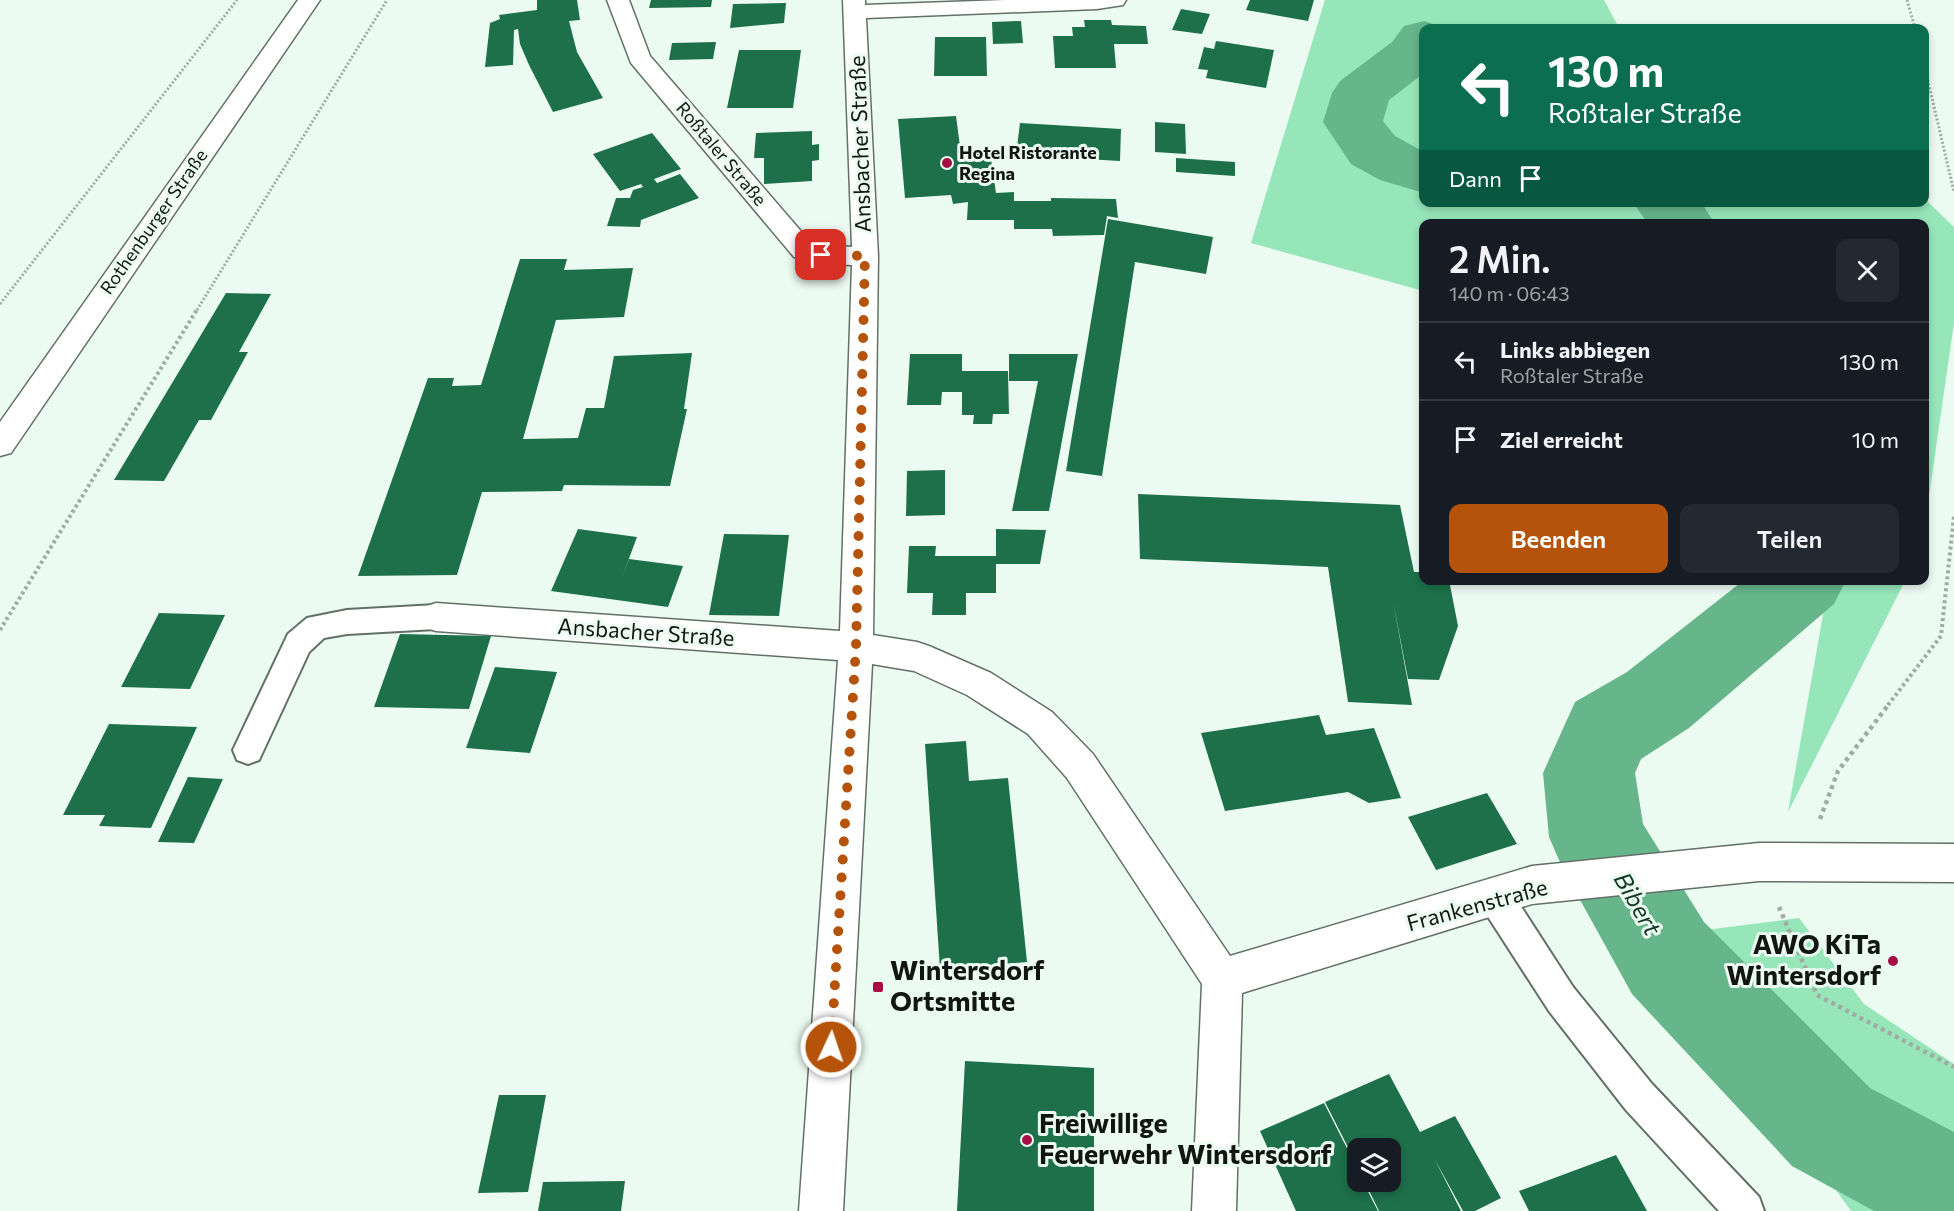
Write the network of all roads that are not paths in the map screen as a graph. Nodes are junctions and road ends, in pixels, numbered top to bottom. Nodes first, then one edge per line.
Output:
1 (309, 0) edge
2 (618, 0) edge
3 (1115, 0) edge
4 (854, 6) edge
5 (865, 256) junction
6 (0, 445) edge
7 (436, 617) joint
8 (856, 647) junction
9 (248, 750) dead end
10 (1954, 863) edge
11 (1495, 897) junction
12 (1222, 979) junction
13 (821, 1211) edge
14 (1214, 1211) edge
15 (1745, 1211) edge

1 - 6 street, Rothenburger Straße
2 - 5 street, Roßtaler Straße
3 - 4 street
4 - 5 street, Ansbacher Straße
5 - 8 street, Ansbacher Straße
7 - 8 street, Ansbacher Straße
7 - 9 lane
8 - 12 street
8 - 13 street, Ansbacher Straße
10 - 11 street, Frankenstraße
11 - 12 street, Frankenstraße
11 - 15 lane
12 - 14 street

